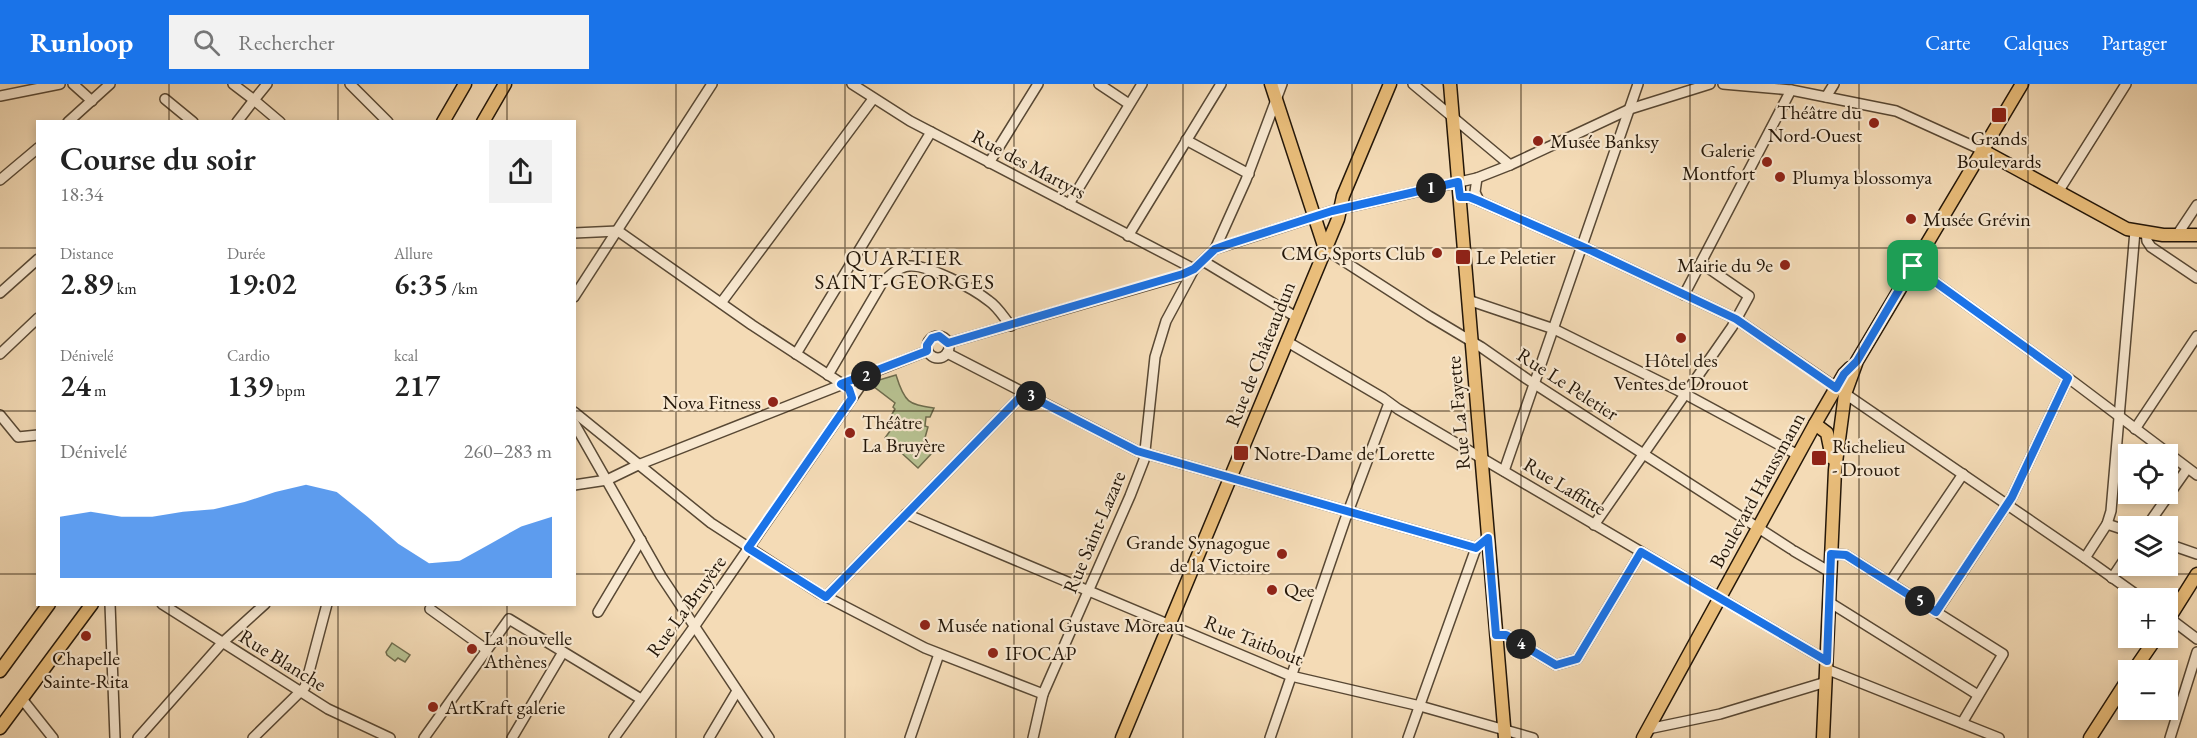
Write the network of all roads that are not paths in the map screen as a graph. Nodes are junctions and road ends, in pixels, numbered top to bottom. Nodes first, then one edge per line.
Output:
1 (60, 84) edge
2 (73, 84) edge
3 (110, 84) edge
4 (233, 84) edge
5 (267, 84) edge
6 (350, 84) edge
7 (465, 84) edge
8 (505, 84) edge
9 (712, 84) edge
10 (852, 84) edge
11 (1038, 84) edge
12 (1099, 84) edge
13 (1142, 84) edge
14 (1221, 84) edge
15 (1271, 84) edge
16 (1282, 84) edge
17 (1390, 84) edge
18 (1413, 84) edge
19 (1450, 84) edge
20 (1638, 84) edge
21 (1710, 84) edge
22 (1723, 84) edge
23 (1834, 84) edge
24 (2022, 84) edge
25 (2126, 84) edge
26 (1774, 86) edge
27 (1791, 90) junction
28 (0, 96) edge
29 (1826, 97) junction
30 (165, 99) dead end
31 (873, 99) junction
32 (1276, 99) junction
33 (254, 100) junction
34 (92, 101) junction
35 (1129, 104) junction
36 (1630, 109) junction
37 (1453, 117) junction
38 (74, 120) edge
39 (191, 120) edge
40 (239, 120) edge
41 (278, 120) edge
42 (386, 120) edge
43 (444, 120) edge
44 (484, 120) edge
45 (930, 132) junction
46 (1186, 140) junction
47 (36, 150) edge
48 (1982, 150) junction
49 (989, 163) junction
50 (1510, 165) junction
51 (1249, 174) junction
52 (1477, 178) junction
53 (0, 180) edge
54 (1458, 182) junction
55 (2058, 192) junction
56 (1460, 197) junction
57 (1479, 201) junction
58 (1069, 204) junction
59 (2197, 206) edge
60 (1340, 210) junction
61 (1313, 212) junction
62 (618, 231) junction
63 (2140, 232) junction
64 (576, 233) edge
65 (2177, 235) junction
66 (2197, 235) edge
67 (1128, 236) junction
68 (1324, 243) junction
69 (1582, 247) junction
70 (1215, 249) junction
71 (36, 261) edge
72 (1203, 261) junction
73 (1701, 263) junction
74 (1913, 266) junction
75 (1194, 269) junction
76 (2197, 278) edge
77 (0, 293) edge
78 (576, 294) edge
79 (1684, 295) junction
80 (1468, 300) junction
81 (722, 303) junction
82 (1296, 316) junction
83 (1736, 319) junction
84 (36, 320) edge
85 (1011, 326) junction
86 (1554, 329) junction
87 (2197, 336) edge
88 (1286, 342) junction
89 (1471, 343) junction
90 (947, 348) junction
91 (927, 351) junction
92 (0, 354) edge
93 (796, 354) junction
94 (828, 375) junction
95 (868, 375) junction
96 (2068, 378) junction
97 (841, 384) junction
98 (1534, 384) junction
99 (1840, 391) junction
100 (1024, 393) junction
101 (1685, 394) junction
102 (852, 398) junction
103 (1389, 403) junction
104 (1823, 409) junction
105 (576, 414) edge
106 (2120, 418) junction
107 (2, 420) edge
108 (1815, 424) junction
109 (576, 426) edge
110 (2135, 429) junction
111 (36, 435) edge
112 (1838, 445) junction
113 (1642, 453) junction
114 (1145, 454) junction
115 (1798, 455) junction
116 (1481, 458) junction
117 (638, 465) junction
118 (2187, 469) junction
119 (1835, 470) junction
120 (1504, 471) junction
121 (1962, 474) junction
122 (2197, 475) edge
123 (1231, 477) junction
124 (607, 480) junction
125 (576, 485) edge
126 (2007, 505) junction
127 (1349, 511) junction
128 (906, 514) junction
129 (2154, 516) edge
130 (2107, 524) junction
131 (1594, 525) junction
132 (1758, 528) junction
133 (2118, 528) edge
134 (1488, 538) junction
135 (641, 540) junction
136 (2178, 547) edge
137 (748, 548) junction
138 (1476, 548) junction
139 (1641, 552) junction
140 (1831, 554) junction
141 (2197, 554) edge
142 (2085, 558) junction
143 (2118, 569) edge
144 (1830, 572) junction
145 (2197, 574) edge
146 (2112, 578) junction
147 (1890, 582) junction
148 (2126, 588) edge
149 (1088, 591) junction
150 (826, 597) junction
151 (1720, 599) junction
152 (1829, 602) junction
153 (2178, 603) edge
154 (48, 606) edge
155 (91, 606) edge
156 (110, 606) edge
157 (165, 606) edge
158 (263, 606) edge
159 (326, 606) edge
160 (430, 609) dead end
161 (598, 612) dead end
162 (1936, 612) junction
163 (1170, 624) junction
164 (2178, 625) edge
165 (694, 627) junction
166 (1496, 635) junction
167 (2197, 639) edge
168 (222, 643) junction
169 (487, 650) junction
170 (563, 652) junction
171 (2197, 652) edge
172 (939, 654) junction
173 (1826, 665) junction
174 (0, 671) edge
175 (1291, 676) junction
176 (1826, 682) junction
177 (737, 691) junction
178 (300, 692) junction
179 (1043, 693) junction
180 (1978, 695) junction
181 (2118, 695) edge
182 (21, 699) junction
183 (641, 699) junction
184 (1420, 706) junction
185 (1962, 723) junction
186 (0, 728) edge
187 (1504, 734) edge
188 (1646, 734) edge
189 (376, 735) edge
190 (53, 738) edge
191 (115, 738) edge
192 (138, 738) edge
193 (253, 738) edge
194 (390, 738) edge
195 (424, 738) edge
196 (512, 738) edge
197 (614, 738) edge
198 (709, 738) edge
199 (768, 738) edge
200 (910, 738) edge
201 (1034, 738) edge
202 (1122, 738) edge
203 (1270, 738) edge
204 (1408, 738) edge
205 (1533, 738) edge
206 (1823, 738) edge
207 (1999, 738) edge
208 (2090, 738) edge
209 (2170, 738) edge

1 - 28 street
2 - 34 street
3 - 34 street
4 - 33 street
5 - 33 street
6 - 42 street
7 - 43 main road
8 - 44 main road
9 - 62 street
10 - 31 street, Rue des Martyrs
11 - 49 street
12 - 35 street
13 - 35 street
14 - 46 street
15 - 32 main road
16 - 32 street
17 - 60 main road, Rue de Châteaudun
18 - 37 street
19 - 37 main road, Rue La Fayette
20 - 36 street
21 - 36 street
22 - 26 street
23 - 29 street
24 - 48 main road, Boulevard Haussmann
25 - 55 street
26 - 27 street
27 - 29 street
27 - 73 street
29 - 48 street
30 - 39 street
31 - 45 street, Rue des Martyrs
31 - 81 street
32 - 51 street
32 - 61 main road
33 - 40 street
33 - 41 street
34 - 38 street
35 - 58 street
36 - 50 street
36 - 69 street
37 - 50 street
37 - 54 main road, Rue La Fayette
45 - 49 street, Rue des Martyrs
45 - 93 street
46 - 51 street
46 - 67 street
47 - 53 street
48 - 55 main road
48 - 74 main road, Boulevard Haussmann
49 - 58 street, Rue des Martyrs
50 - 52 street
51 - 70 street
52 - 54 street
52 - 57 street
54 - 56 main road, Rue La Fayette
54 - 60 street
55 - 63 main road
56 - 57 street
56 - 80 main road, Rue La Fayette
57 - 69 street
58 - 67 street, Rue des Martyrs
59 - 65 street
60 - 61 street
60 - 68 main road, Rue de Châteaudun
61 - 68 main road
61 - 70 street
62 - 64 street
62 - 78 street
62 - 81 street
63 - 65 main road
63 - 76 street
63 - 106 street
65 - 66 main road
67 - 75 street, Rue des Martyrs
68 - 82 main road, Rue de Châteaudun
68 - 89 street, Rue Le Peletier
69 - 79 street
69 - 86 street
70 - 72 street
71 - 77 street
72 - 75 street
72 - 82 street
73 - 79 street
73 - 83 street
74 - 96 street
74 - 99 main road, Boulevard Haussmann
75 - 85 street
75 - 114 street, Rue Saint-Lazare
79 - 83 street
80 - 86 street
80 - 89 main road, Rue La Fayette
81 - 93 street
82 - 88 main road, Rue de Châteaudun
83 - 99 street
83 - 101 street
84 - 92 street
85 - 90 street
85 - 94 street
86 - 98 street
86 - 101 street
87 - 110 street
88 - 103 street, Rue Laffitte
88 - 123 main road, Rue de Châteaudun
89 - 98 street, Rue Le Peletier
89 - 116 main road, Rue La Fayette
90 - 91 street
90 - 91 street
90 - 100 street
91 - 95 street
93 - 94 street
94 - 97 street
95 - 97 street
95 - 102 street, Rue La Bruyère
96 - 106 street
96 - 126 street
97 - 102 street
97 - 117 street
98 - 113 street, Rue Le Peletier
98 - 120 street
99 - 104 main road, Boulevard Haussmann
99 - 112 main road
99 - 121 street
100 - 114 street
100 - 128 street
101 - 113 street
101 - 115 street
102 - 137 street, Rue La Bruyère
103 - 116 street, Rue Laffitte
103 - 127 street
104 - 108 main road, Boulevard Haussmann
104 - 112 main road
105 - 117 street
106 - 110 street
106 - 130 street
107 - 111 street
108 - 115 main road, Boulevard Haussmann
108 - 119 main road
109 - 124 street
110 - 118 street
112 - 119 main road
113 - 131 street
113 - 132 street, Rue Le Peletier
114 - 123 street
114 - 149 street, Rue Saint-Lazare
115 - 132 main road, Boulevard Haussmann
116 - 120 street, Rue Laffitte
116 - 134 main road, Rue La Fayette
117 - 124 street
117 - 137 street
118 - 122 street
118 - 129 street
119 - 140 main road
120 - 131 street, Rue Laffitte
121 - 126 street
121 - 147 street
123 - 127 street
123 - 163 main road, Rue de Châteaudun
124 - 125 street
124 - 135 street
126 - 142 street
126 - 162 street
127 - 138 street
127 - 175 street
128 - 149 street, Rue Taitbout
128 - 150 street
130 - 133 street
130 - 142 street
131 - 139 street, Rue Laffitte
132 - 144 street, Rue Le Peletier
132 - 151 main road, Boulevard Haussmann
134 - 138 street
134 - 166 main road, Rue La Fayette
135 - 161 street
135 - 165 street
136 - 141 street
137 - 150 street
137 - 165 street, Rue La Bruyère
138 - 184 street
139 - 151 street, Rue Laffitte
139 - 166 street
140 - 144 main road
140 - 147 street
142 - 146 street
143 - 146 street
144 - 152 main road
145 - 153 main road
146 - 148 street
147 - 162 street
149 - 163 street, Rue Taitbout
149 - 179 street, Rue Saint-Lazare
150 - 172 street
151 - 173 street, Rue Laffitte
151 - 188 main road, Boulevard Haussmann
152 - 173 main road
152 - 180 street
154 - 174 main road
155 - 182 main road
156 - 191 street
157 - 168 street, Rue Blanche
158 - 168 street
159 - 178 street
160 - 169 street
162 - 180 street
163 - 175 street, Rue Taitbout
163 - 202 main road, Rue de Châteaudun
164 - 167 street
165 - 177 street
165 - 183 street, Rue La Bruyère
166 - 187 main road, Rue La Fayette
168 - 178 street, Rue Blanche
168 - 192 street
169 - 170 street
169 - 195 street
170 - 183 street
170 - 196 street
171 - 209 street
172 - 179 street
172 - 200 street
173 - 176 main road
173 - 185 street, Rue Laffitte
175 - 184 street, Rue Taitbout
175 - 203 street
176 - 188 street
176 - 206 main road
177 - 198 street
177 - 199 street
178 - 189 street, Rue Blanche
178 - 193 street
179 - 201 street, Rue Saint-Lazare
180 - 185 street
181 - 208 main road
182 - 186 main road
182 - 190 street
183 - 197 street, Rue La Bruyère
184 - 187 street, Rue Taitbout
184 - 204 street
185 - 207 street, Rue Laffitte
187 - 205 street, Rue Taitbout
189 - 194 street, Rue Blanche

